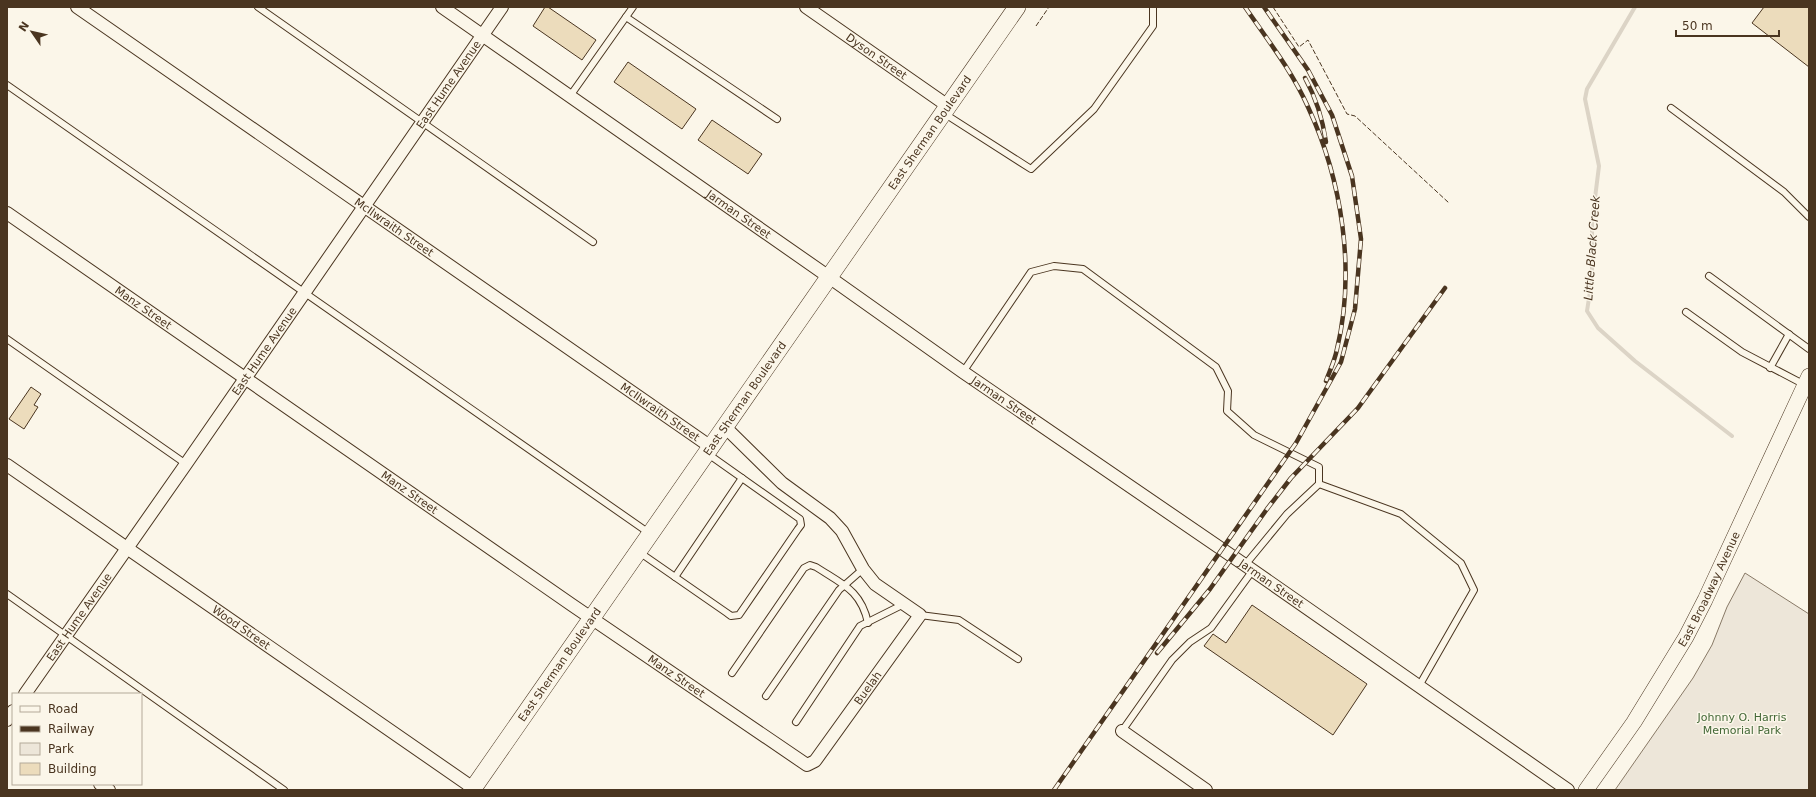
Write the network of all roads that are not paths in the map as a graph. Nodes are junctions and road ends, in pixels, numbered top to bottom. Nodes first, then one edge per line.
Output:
1 (77, 7) edge
2 (258, 7) edge
3 (442, 7) edge
4 (502, 7) edge
5 (633, 7) edge
6 (806, 7) edge
7 (1017, 7) edge
8 (1154, 7) edge
9 (626, 17) junction
10 (483, 35) junction
11 (7, 85) edge
12 (570, 96) junction
13 (1671, 108) dead end
14 (946, 110) junction
15 (777, 119) dead end
16 (422, 122) junction
17 (364, 207) junction
18 (7, 213) edge
19 (1809, 217) edge
20 (593, 242) dead end
21 (1709, 276) dead end
22 (829, 277) junction
23 (304, 293) junction
24 (1686, 312) dead end
25 (1789, 334) junction
26 (7, 339) edge
27 (1809, 349) edge
28 (1770, 368) junction
29 (963, 372) junction
30 (246, 378) junction
31 (1807, 381) edge
32 (725, 427) junction
33 (709, 450) junction
34 (186, 464) junction
35 (7, 465) edge
36 (742, 478) junction
37 (1320, 484) junction
38 (651, 534) junction
39 (128, 548) junction
40 (638, 552) junction
41 (1249, 567) junction
42 (863, 569) junction
43 (675, 577) junction
44 (844, 585) junction
45 (7, 594) edge
46 (904, 604) junction
47 (920, 615) junction
48 (592, 618) junction
49 (868, 623) junction
50 (66, 636) junction
51 (1018, 658) dead end
52 (732, 673) dead end
53 (1419, 686) junction
54 (26, 693) edge
55 (766, 696) dead end
56 (796, 722) dead end
57 (1122, 731) joint
58 (815, 762) joint
59 (473, 789) edge
60 (284, 790) edge
61 (1206, 790) edge
62 (1568, 790) edge
63 (1586, 790) edge

1 - 17 street, McIlwraith Street
2 - 16 lane
3 - 10 street, Jarman Street
4 - 10 street, East Hume Avenue
5 - 9 lane
6 - 14 street, Dyson Street
7 - 14 main road, East Sherman Boulevard
8 - 14 lane
9 - 12 lane
9 - 15 lane
10 - 12 street, Jarman Street
10 - 16 street, East Hume Avenue
11 - 23 lane
12 - 22 street, Jarman Street
13 - 19 lane
14 - 22 main road, East Sherman Boulevard
16 - 17 street, East Hume Avenue
16 - 20 lane
17 - 23 street, East Hume Avenue
17 - 33 street, McIlwraith Street
18 - 30 street, Manz Street
21 - 25 lane
22 - 29 street, Jarman Street
22 - 32 main road, East Sherman Boulevard
23 - 30 street, East Hume Avenue
23 - 38 lane
24 - 28 lane
25 - 27 lane
25 - 28 lane
26 - 34 lane
28 - 31 lane
29 - 37 lane
29 - 41 street, Jarman Street
30 - 34 street, East Hume Avenue
30 - 48 street, Manz Street
31 - 63 street, East Broadway Avenue
32 - 33 main road, East Sherman Boulevard
32 - 42 street
33 - 36 lane
33 - 38 main road, East Sherman Boulevard
34 - 39 street, East Hume Avenue
35 - 39 street, Wood Street
36 - 43 lane
36 - 43 lane
37 - 41 lane
37 - 53 lane
38 - 40 main road, East Sherman Boulevard
39 - 50 street, East Hume Avenue
39 - 59 street, Wood Street
40 - 43 lane
40 - 48 main road, East Sherman Boulevard
41 - 53 street, Jarman Street
41 - 57 lane
42 - 44 lane
42 - 46 street
44 - 49 lane
44 - 52 lane
44 - 55 lane
45 - 50 lane
46 - 47 street
46 - 49 lane
47 - 51 lane
47 - 58 street, Buelah
48 - 58 street, Manz Street
48 - 59 main road, East Sherman Boulevard
49 - 56 lane
50 - 54 street, East Hume Avenue
50 - 60 lane
53 - 62 street, Jarman Street
57 - 61 street

